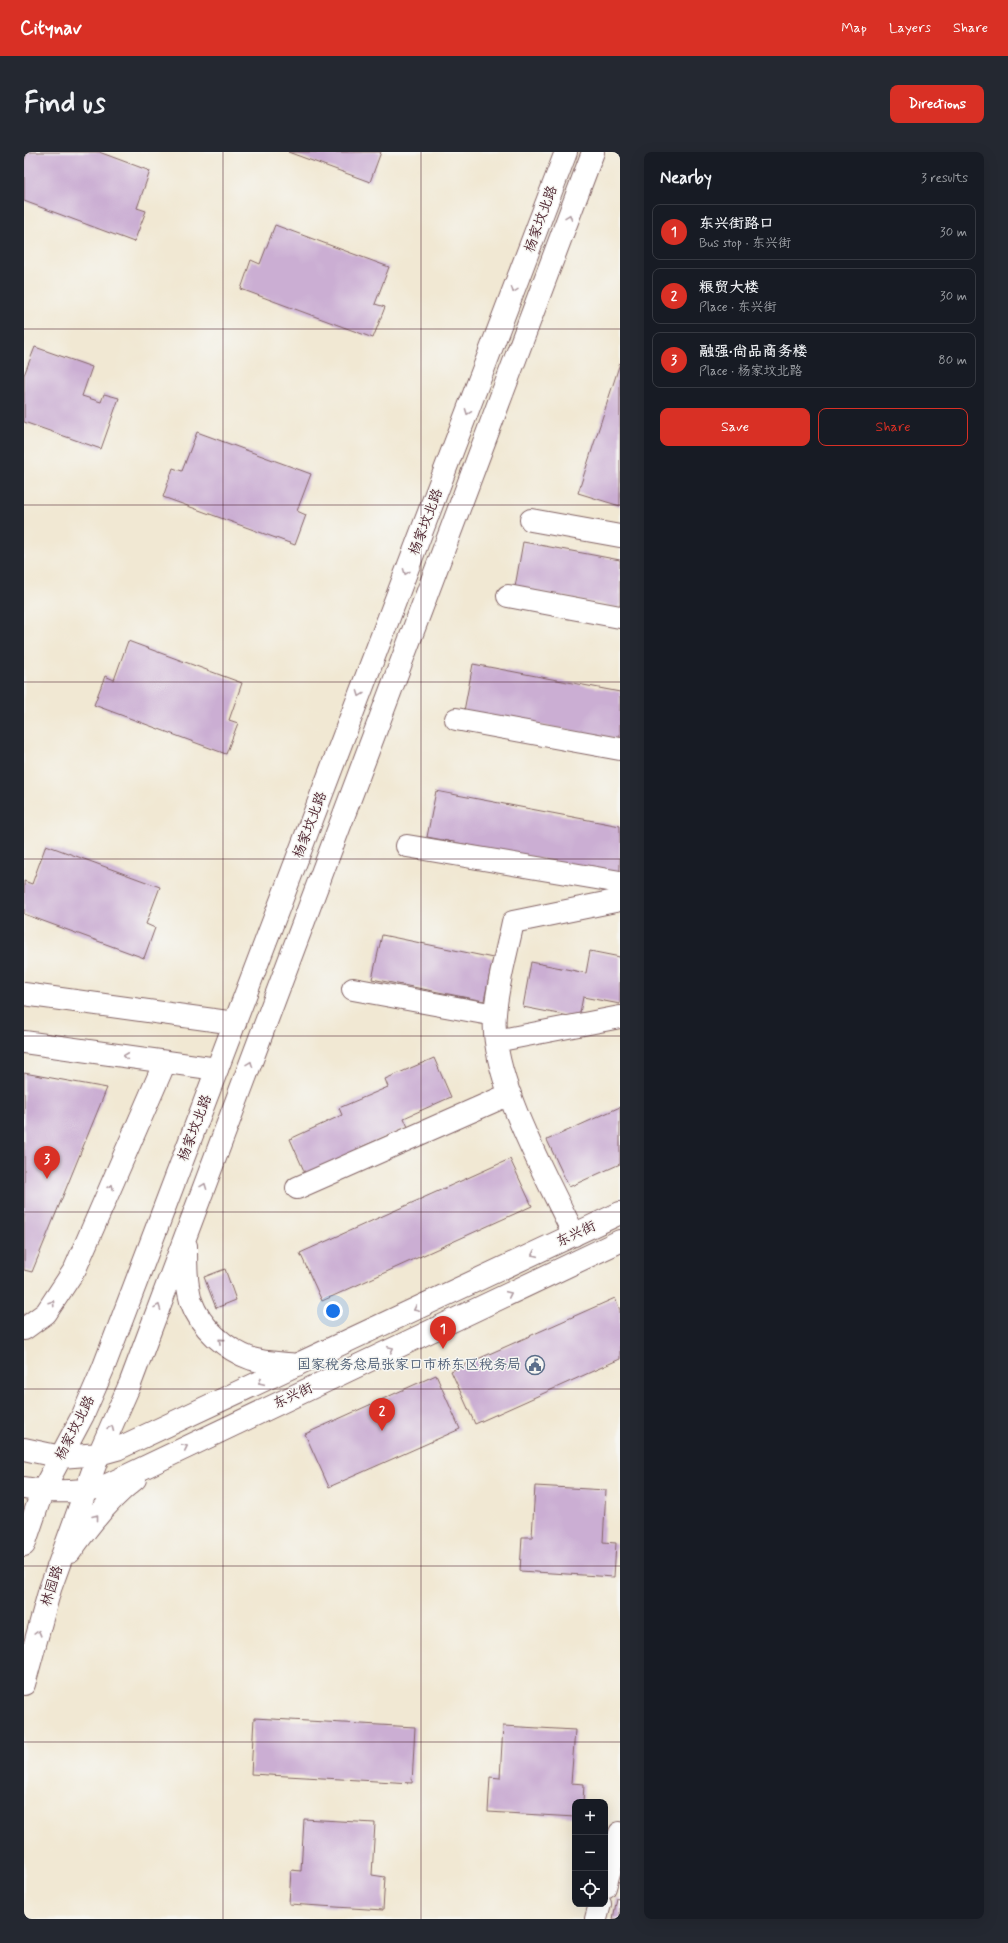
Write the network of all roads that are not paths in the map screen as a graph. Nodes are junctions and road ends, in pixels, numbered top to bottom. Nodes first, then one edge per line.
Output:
1 (566, 152) edge
2 (593, 152) edge
3 (531, 520) dead end
4 (620, 536) edge
5 (508, 596) dead end
6 (620, 617) edge
7 (456, 719) dead end
8 (620, 749) edge
9 (407, 846) dead end
10 (620, 882) edge
11 (620, 900) edge
12 (352, 988) dead end
13 (24, 994) edge
14 (495, 1015) junction
15 (620, 1017) edge
16 (235, 1023) junction
17 (496, 1041) junction
18 (24, 1042) edge
19 (165, 1062) junction
20 (218, 1069) junction
21 (510, 1094) junction
22 (297, 1188) dead end
23 (618, 1219) edge
24 (186, 1233) junction
25 (574, 1235) junction
26 (620, 1241) edge
27 (24, 1329) edge
28 (297, 1365) junction
29 (24, 1449) edge
30 (99, 1454) junction
31 (61, 1457) junction
32 (161, 1459) junction
33 (33, 1490) edge
34 (86, 1490) junction
35 (24, 1545) edge
36 (56, 1571) junction
37 (24, 1684) edge
38 (620, 1833) edge
39 (608, 1876) edge
40 (599, 1907) edge
41 (596, 1919) edge

1 -> 16 main road, 杨家坟北路
24 -> 2 main road, 杨家坟北路
3 - 4 main road
5 - 6 main road
7 - 8 main road
9 - 10 main road
11 - 14 main road
12 - 14 main road
13 - 16 main road
14 - 17 main road
15 - 17 main road
16 - 20 main road, 杨家坟北路
17 - 21 main road
19 -> 18 main road
19 - 20 main road
27 -> 19 main road
20 - 31 main road, 杨家坟北路
21 - 22 main road
21 - 25 main road
23 - 25 main road, 东兴街
28 -> 24 main road
30 -> 24 main road, 杨家坟北路
25 -> 28 main road, 东兴街
32 -> 26 main road, 东兴街
28 -> 30 main road, 东兴街
29 - 31 main road, 东兴街
30 - 31 main road, 东兴街
30 - 34 main road, 杨家坟北路
31 - 33 main road, 杨家坟北路
32 - 34 main road, 东兴街
36 -> 32 main road
33 - 34 main road, 东兴街
33 - 35 main road
34 - 36 main road, 林园路
37 -> 36 main road, 林园路
38 - 39 main road
40 - 41 main road

